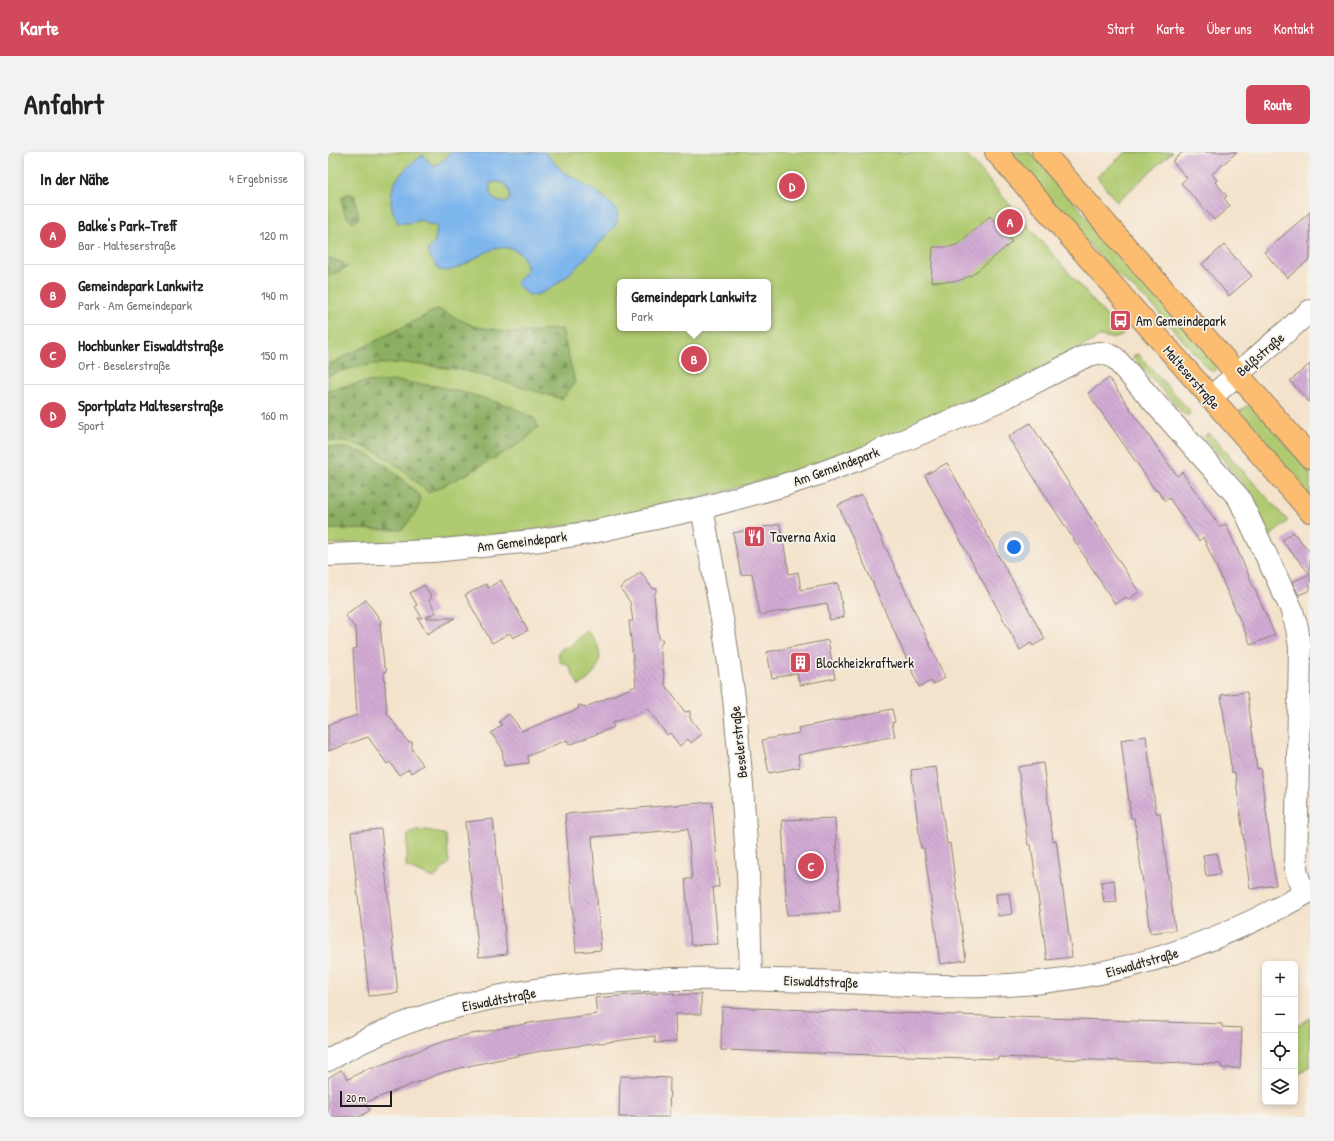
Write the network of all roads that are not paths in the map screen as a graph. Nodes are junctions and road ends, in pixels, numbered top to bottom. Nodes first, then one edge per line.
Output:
1 (996, 152) edge
2 (1043, 152) edge
3 (1310, 311) edge
4 (1237, 374) junction
5 (1210, 398) junction
6 (1310, 457) edge
7 (702, 508) junction
8 (1310, 511) edge
9 (328, 555) edge
10 (1307, 893) edge
11 (751, 979) junction
12 (328, 1060) edge

1 - 5 main road, Malteserstraße
2 - 4 main road
3 - 4 street, Belßstraße
4 - 5 street, Belßstraße
4 - 6 main road
5 - 8 main road, Malteserstraße
7 - 9 street, Am Gemeindepark
7 - 10 street, Am Gemeindepark
7 - 11 street, Beselerstraße
10 - 11 street, Eiswaldtstraße
11 - 12 street, Eiswaldtstraße

